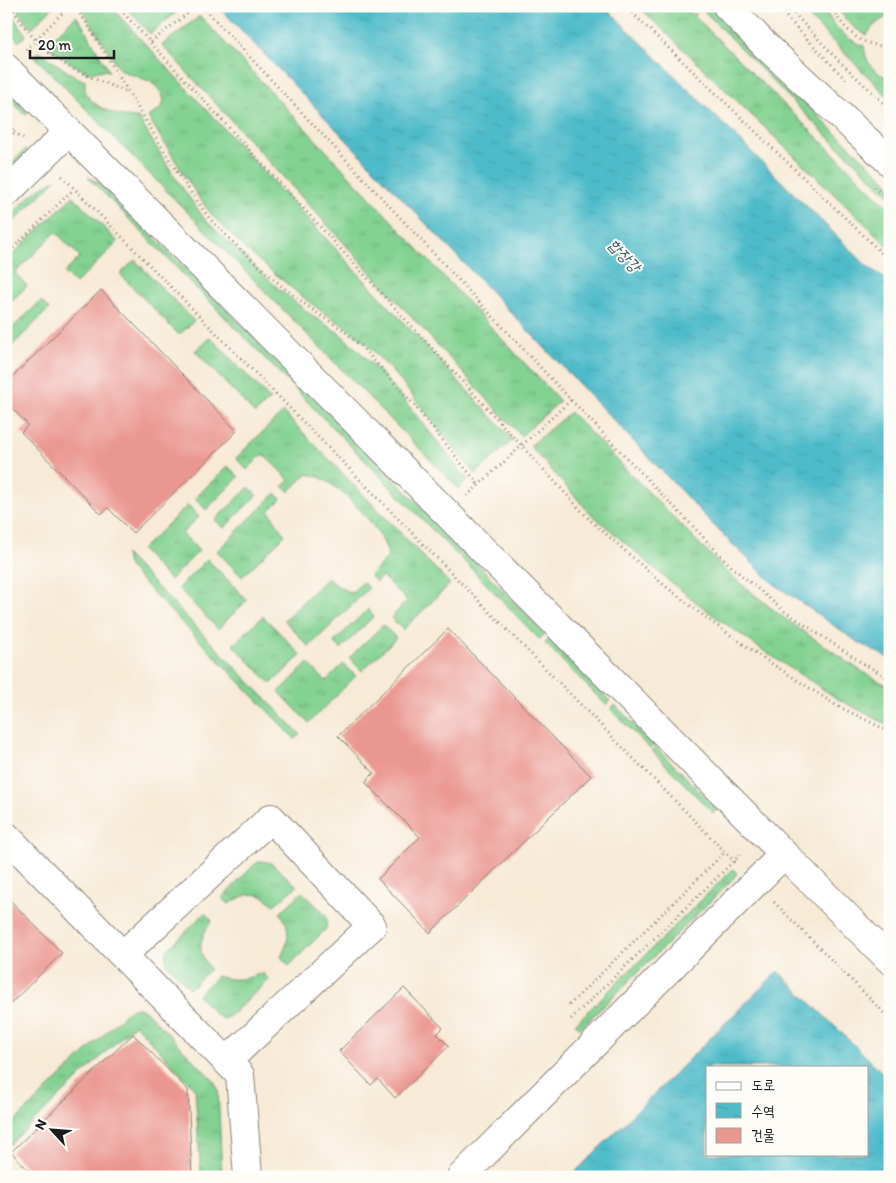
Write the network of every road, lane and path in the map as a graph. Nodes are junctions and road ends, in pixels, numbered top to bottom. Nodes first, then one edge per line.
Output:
1 (11, 6) edge
2 (69, 6) edge
3 (74, 6) edge
4 (117, 6) edge
5 (197, 6) edge
6 (202, 6) edge
7 (625, 6) edge
8 (727, 6) edge
9 (776, 6) edge
10 (787, 6) edge
11 (830, 6) edge
12 (36, 41) junction
13 (151, 42) junction
14 (890, 48) edge
15 (15, 60) edge
16 (851, 85) dead end
17 (128, 92) junction
18 (890, 109) edge
19 (6, 121) edge
20 (14, 132) junction
21 (68, 132) junction
22 (26, 133) dead end
23 (6, 142) edge
24 (33, 148) junction
25 (890, 162) edge
26 (74, 189) junction
27 (6, 193) edge
28 (6, 255) edge
29 (890, 261) edge
30 (571, 400) junction
31 (522, 444) junction
32 (478, 484) junction
33 (463, 499) dead end
34 (890, 679) edge
35 (890, 732) edge
36 (6, 836) edge
37 (725, 852) junction
38 (741, 854) dead end
39 (784, 854) junction
40 (734, 861) junction
41 (755, 883) junction
42 (123, 956) junction
43 (890, 960) edge
44 (569, 1005) dead end
45 (571, 1019) dead end
46 (890, 1019) edge
47 (227, 1061) junction
48 (248, 1177) edge
49 (461, 1177) edge

1 - 12 path
2 - 12 path
3 - 17 path
4 - 13 path
5 - 13 path
6 - 30 path
7 - 29 path
8 - 25 street
9 - 16 path
10 - 18 path
11 - 14 path
12 - 15 path
12 - 17 path
13 - 31 path
15 - 21 street
17 - 32 path
19 - 20 path
20 - 23 path
20 - 24 path
21 - 24 street
21 - 39 street
22 - 24 path
24 - 26 path
24 - 27 street
26 - 28 path
26 - 37 path
30 - 31 path
30 - 34 path
31 - 32 path
31 - 35 path
32 - 33 path
36 - 42 street
37 - 40 path
37 - 44 path
38 - 40 path
39 - 41 street
39 - 43 street
40 - 41 path
40 - 45 path
41 - 46 path
41 - 49 street
42 - 47 street
42 - 47 street
47 - 48 street

